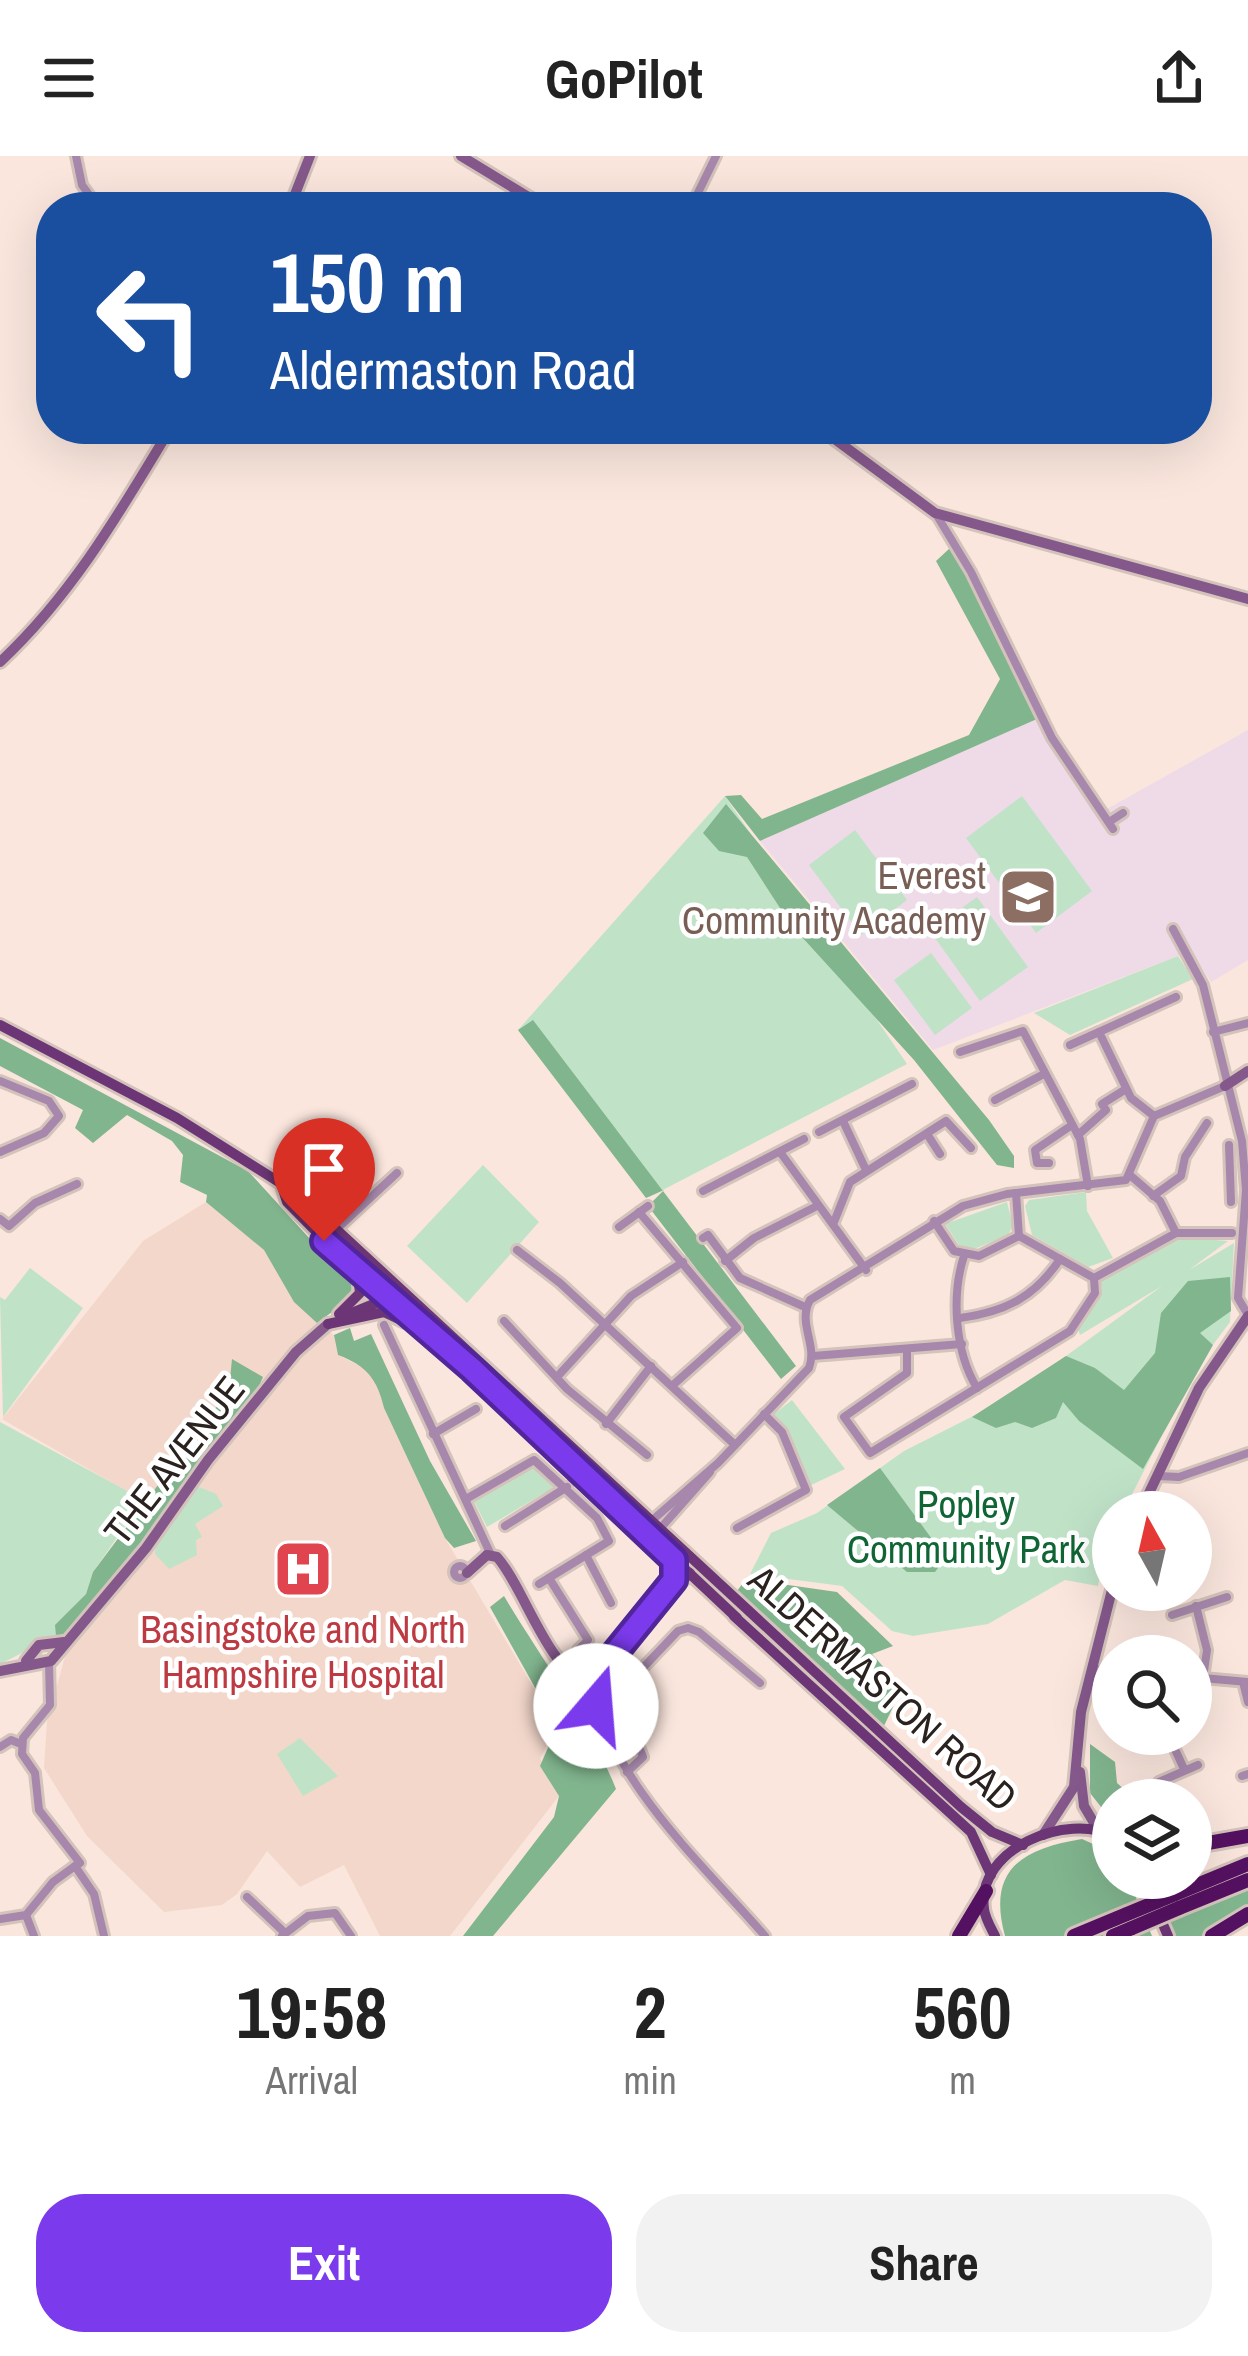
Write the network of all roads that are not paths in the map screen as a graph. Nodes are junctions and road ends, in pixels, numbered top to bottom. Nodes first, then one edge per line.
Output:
1 (76, 156) edge
2 (310, 156) edge
3 (461, 156) edge
4 (716, 156) edge
5 (88, 192) edge
6 (296, 192) edge
7 (520, 192) edge
8 (698, 192) edge
9 (161, 444) edge
10 (841, 444) edge
11 (935, 513) junction
12 (1248, 599) edge
13 (0, 662) edge
14 (1123, 813) dead end
15 (1174, 929) dead end
16 (1177, 997) dead end
17 (1248, 1023) edge
18 (0, 1025) edge
19 (1100, 1031) junction
20 (1213, 1032) junction
21 (1070, 1045) dead end
22 (960, 1052) dead end
23 (1248, 1071) edge
24 (1042, 1075) junction
25 (0, 1081) edge
26 (904, 1084) dead end
27 (1226, 1086) junction
28 (1126, 1089) junction
29 (995, 1100) dead end
30 (1154, 1116) junction
31 (843, 1121) junction
32 (1207, 1123) dead end
33 (1075, 1130) junction
34 (819, 1132) dead end
35 (927, 1134) junction
36 (804, 1139) dead end
37 (1245, 1141) edge
38 (1229, 1145) dead end
39 (971, 1148) dead end
40 (0, 1151) edge
41 (780, 1151) junction
42 (940, 1154) dead end
43 (1048, 1163) dead end
44 (1230, 1166) junction
45 (1246, 1166) edge
46 (866, 1171) junction
47 (398, 1173) dead end
48 (1131, 1176) junction
49 (77, 1184) dead end
50 (706, 1186) dead end
51 (1088, 1186) junction
52 (283, 1188) junction
53 (1016, 1193) junction
54 (1247, 1194) edge
55 (1153, 1196) junction
56 (1231, 1202) dead end
57 (817, 1206) junction
58 (0, 1219) edge
59 (934, 1221) junction
60 (834, 1222) junction
61 (619, 1227) dead end
62 (338, 1228) junction
63 (1176, 1232) junction
64 (1232, 1233) dead end
65 (1019, 1236) junction
66 (703, 1238) dead end
67 (324, 1241) junction
68 (517, 1250) dead end
69 (360, 1253) junction
70 (964, 1256) junction
71 (526, 1258) junction
72 (1060, 1258) junction
73 (725, 1261) junction
74 (682, 1262) junction
75 (516, 1268) dead end
76 (866, 1270) junction
77 (358, 1274) junction
78 (1094, 1278) junction
79 (1238, 1285) junction
80 (404, 1290) junction
81 (1248, 1297) edge
82 (805, 1306) junction
83 (385, 1312) junction
84 (1248, 1315) edge
85 (959, 1318) junction
86 (504, 1321) dead end
87 (328, 1324) junction
88 (605, 1327) junction
89 (1248, 1330) edge
90 (962, 1344) junction
91 (907, 1351) junction
92 (813, 1357) junction
93 (410, 1358) dead end
94 (400, 1363) junction
95 (651, 1366) junction
96 (557, 1378) junction
97 (674, 1384) junction
98 (977, 1388) junction
99 (1191, 1407) junction
100 (476, 1409) dead end
101 (764, 1414) junction
102 (606, 1424) junction
103 (433, 1434) junction
104 (734, 1444) junction
105 (1248, 1453) edge
106 (646, 1455) dead end
107 (1156, 1476) junction
108 (567, 1487) junction
109 (1149, 1491) edge
110 (466, 1499) junction
111 (657, 1523) junction
112 (506, 1526) dead end
113 (737, 1528) dead end
114 (646, 1534) junction
115 (489, 1555) junction
116 (586, 1555) junction
117 (674, 1560) junction
118 (706, 1569) junction
119 (466, 1570) dead end
120 (549, 1577) junction
121 (690, 1580) junction
122 (539, 1584) dead end
123 (1227, 1597) dead end
124 (1212, 1601) edge
125 (611, 1603) dead end
126 (1183, 1611) edge
127 (647, 1614) junction
128 (1172, 1615) dead end
129 (578, 1649) dead end
130 (44, 1657) junction
131 (609, 1662) junction
132 (3, 1670) edge
133 (1092, 1673) edge
134 (1212, 1679) edge
135 (593, 1680) junction
136 (1246, 1682) edge
137 (760, 1683) dead end
138 (1248, 1702) edge
139 (21, 1744) junction
140 (0, 1747) edge
141 (1178, 1755) edge
142 (1078, 1757) junction
143 (1198, 1765) dead end
144 (1184, 1769) junction
145 (627, 1772) junction
146 (1165, 1779) edge
147 (1092, 1820) edge
148 (1092, 1828) edge
149 (1043, 1835) junction
150 (1248, 1836) edge
151 (1212, 1842) edge
152 (1023, 1845) junction
153 (1248, 1864) edge
154 (75, 1867) junction
155 (1248, 1880) edge
156 (988, 1883) junction
157 (247, 1898) dead end
158 (1152, 1899) edge
159 (1176, 1901) junction
160 (1248, 1914) edge
161 (26, 1915) junction
162 (0, 1918) edge
163 (1130, 1920) junction
164 (283, 1934) edge
165 (34, 1936) edge
166 (104, 1936) edge
167 (351, 1936) edge
168 (765, 1936) edge
169 (959, 1936) edge
170 (994, 1936) edge
171 (1074, 1936) edge
172 (1113, 1936) edge
173 (1168, 1936) edge
174 (1212, 1936) edge

1 - 5 street
2 - 6 street
3 - 7 street
4 - 8 street
9 - 13 street
10 - 11 street
11 - 12 street
11 - 14 street
15 - 20 street
16 - 19 street
17 - 20 street
18 - 52 main road, ALDERMASTON ROAD
19 - 21 street
19 - 28 street
20 - 27 street
22 - 24 street
23 - 27 street
24 - 29 street
24 - 33 street
25 - 40 street
26 - 31 street
27 - 30 street
27 - 37 street
28 - 30 street
28 - 33 street
30 - 48 street
31 - 34 street
31 - 46 street
32 - 55 street
33 - 43 street
33 - 51 street
35 - 39 street
35 - 42 street
35 - 46 street
36 - 41 street
37 - 45 street
38 - 44 street
41 - 50 street
41 - 57 street
44 - 45 street
44 - 56 street
45 - 54 street
46 - 60 street
47 - 62 street
48 - 51 street
48 - 55 street
49 - 58 street
51 - 53 street
52 - 62 main road, ALDERMASTON ROAD
52 - 67 main road, ALDERMASTON ROAD
53 - 59 street
53 - 65 street
54 - 79 street
55 - 63 street
57 - 60 street
57 - 73 street
59 - 70 street
59 - 76 street
60 - 76 street
61 - 74 street
62 - 67 main road
62 - 69 main road, ALDERMASTON ROAD
63 - 64 street
63 - 78 street
65 - 70 street
65 - 72 street
66 - 73 street
67 - 77 main road, ALDERMASTON ROAD
68 - 71 street
69 - 80 main road, ALDERMASTON ROAD
69 - 83 main road
70 - 85 street
71 - 75 street
71 - 88 street
72 - 78 street
72 - 85 street
73 - 82 street
74 - 88 street
74 - 97 street
76 - 82 street
77 - 83 main road, ALDERMASTON ROAD
77 - 87 main road
78 - 98 street
79 - 81 street
79 - 84 street
80 - 83 main road
80 - 111 main road, ALDERMASTON ROAD
82 - 92 street
83 - 87 main road
83 - 94 street
83 - 114 main road, ALDERMASTON ROAD
84 - 99 street
85 - 90 street
86 - 96 street
87 - 130 street, THE AVENUE
88 - 95 street
88 - 96 street
89 - 99 street
90 - 91 street
90 - 98 street
91 - 92 street
91 - 98 street
92 - 101 street
93 - 94 street
94 - 103 street
95 - 97 street
95 - 102 street
96 - 102 street
97 - 104 street
99 - 107 street
100 - 103 street
101 - 104 street
101 - 113 street
102 - 106 street
103 - 110 street
104 - 111 street
105 - 107 street
107 - 109 street
108 - 110 street
108 - 112 street
108 - 116 street
110 - 115 street
111 - 114 street
111 - 118 main road, ALDERMASTON ROAD
111 - 121 main road, ALDERMASTON ROAD
114 - 117 main road, ALDERMASTON ROAD
115 - 119 street
115 - 135 street
116 - 120 street
116 - 125 street
117 - 121 main road, ALDERMASTON ROAD
117 - 127 street
118 - 121 main road, ALDERMASTON ROAD
118 - 152 main road, ALDERMASTON ROAD
120 - 122 street
120 - 129 street
121 - 127 street
121 - 131 street
121 - 156 main road, ALDERMASTON ROAD
123 - 124 street
126 - 128 street
127 - 131 street
130 - 132 street, THE AVENUE
130 - 139 street
131 - 135 street
133 - 142 street
134 - 136 street
135 - 145 street
136 - 138 street
137 - 145 street
139 - 140 street
139 - 154 street
141 - 144 street
142 - 147 street
142 - 149 street
143 - 144 street
144 - 146 street
145 - 168 street
148 - 149 main road
149 - 152 main road
150 - 151 highway
152 - 156 main road
153 - 159 highway
154 - 161 street
154 - 166 street
155 - 159 highway
156 - 169 highway
156 - 170 main road, ALDERMASTON ROAD
157 - 164 street
158 - 173 main road
159 - 163 highway, bridge
160 - 174 highway
161 - 162 street
161 - 165 street
163 - 171 highway
163 - 172 highway
164 - 167 street

